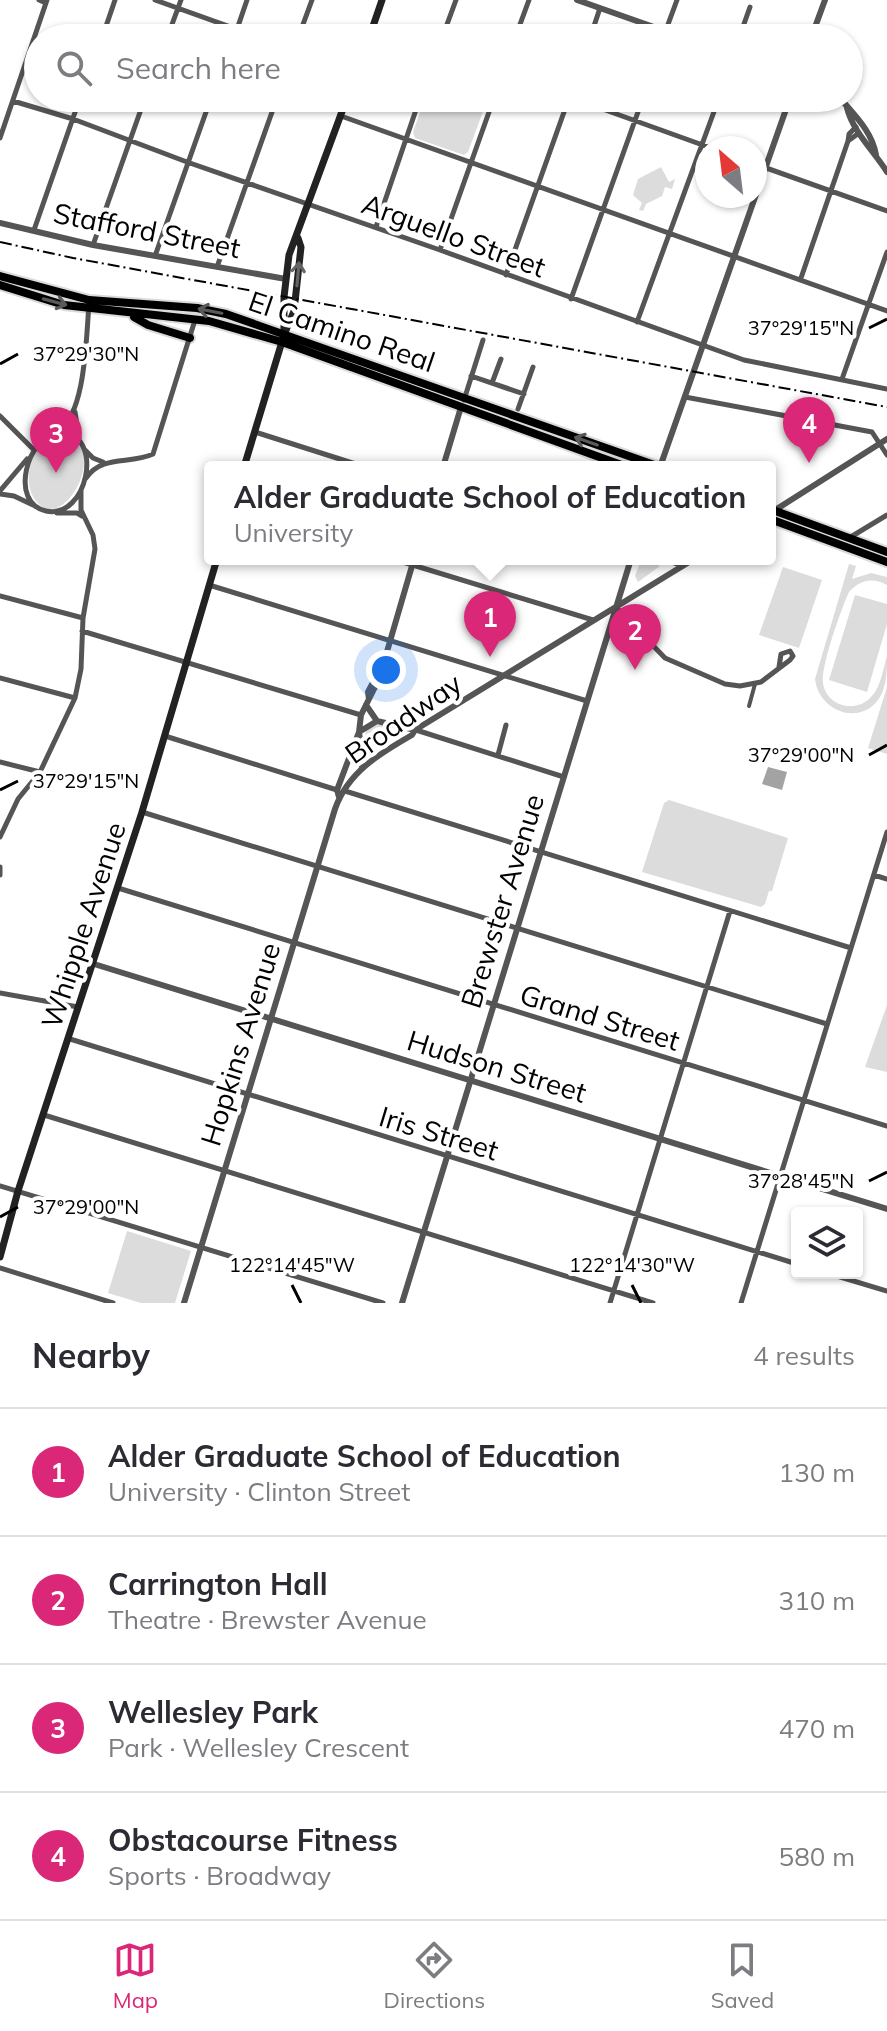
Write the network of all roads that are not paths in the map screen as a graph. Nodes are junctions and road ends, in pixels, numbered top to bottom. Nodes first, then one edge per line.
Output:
1 (39, 0) edge
2 (115, 0) edge
3 (155, 0) edge
4 (181, 0) edge
5 (247, 0) edge
6 (312, 0) edge
7 (382, 0) edge
8 (456, 0) edge
9 (529, 0) edge
10 (577, 0) edge
11 (677, 0) edge
12 (825, 0) edge
13 (47, 1) edge
14 (750, 7) dead end
15 (178, 8) junction
16 (600, 8) junction
17 (39, 24) edge
18 (107, 24) edge
19 (172, 24) edge
20 (223, 24) edge
21 (239, 24) edge
22 (303, 24) edge
23 (373, 24) edge
24 (447, 24) edge
25 (520, 24) edge
26 (595, 24) edge
27 (638, 24) edge
28 (668, 24) edge
29 (744, 24) edge
30 (816, 24) edge
31 (24, 69) edge
32 (13, 101) junction
33 (24, 104) edge
34 (50, 112) edge
35 (75, 112) edge
36 (140, 112) edge
37 (206, 112) edge
38 (272, 112) edge
39 (342, 112) edge
40 (415, 112) edge
41 (489, 112) edge
42 (566, 112) edge
43 (611, 112) edge
44 (639, 112) edge
45 (714, 112) edge
46 (785, 112) edge
47 (849, 112) edge
48 (855, 112) edge
49 (341, 116) junction
50 (73, 119) junction
51 (636, 121) junction
52 (858, 130) junction
53 (705, 136) edge
54 (0, 138) edge
55 (404, 139) junction
56 (129, 141) junction
57 (695, 142) edge
58 (876, 155) junction
59 (767, 161) edge
60 (187, 162) junction
61 (471, 163) junction
62 (695, 163) edge
63 (767, 168) edge
64 (887, 172) edge
65 (247, 183) junction
66 (539, 186) junction
67 (831, 191) junction
68 (310, 205) junction
69 (751, 208) edge
70 (604, 211) junction
71 (887, 211) edge
72 (0, 223) edge
73 (376, 227) junction
74 (34, 230) junction
75 (669, 232) junction
76 (298, 238) junction
77 (93, 245) junction
78 (440, 250) junction
79 (887, 252) edge
80 (155, 256) junction
81 (735, 257) junction
82 (217, 267) junction
83 (506, 275) junction
84 (801, 278) junction
85 (286, 279) junction
86 (1, 283) edge
87 (571, 299) junction
88 (869, 304) junction
89 (89, 305) junction
90 (887, 311) edge
91 (130, 314) junction
92 (196, 319) junction
93 (637, 322) junction
94 (190, 338) junction
95 (283, 338) junction
96 (483, 340) dead end
97 (703, 347) junction
98 (501, 359) dead end
99 (533, 367) dead end
100 (471, 376) junction
101 (842, 379) junction
102 (492, 383) junction
103 (887, 389) edge
104 (524, 394) junction
105 (685, 397) junction
106 (463, 402) junction
107 (75, 407) junction
108 (518, 409) dead end
109 (0, 416) edge
110 (255, 432) junction
111 (54, 433) junction
112 (884, 442) edge
113 (82, 445) junction
114 (33, 450) junction
115 (887, 455) edge
116 (246, 461) edge
117 (346, 461) edge
118 (445, 461) edge
119 (612, 461) edge
120 (642, 461) edge
121 (662, 461) edge
122 (104, 463) junction
123 (84, 483) junction
124 (81, 490) junction
125 (0, 493) edge
126 (40, 509) junction
127 (776, 510) edge
128 (776, 515) edge
129 (776, 515) edge
130 (887, 515) edge
131 (83, 517) junction
132 (849, 538) junction
133 (887, 552) edge
134 (887, 562) edge
135 (215, 565) edge
136 (412, 565) edge
137 (422, 565) edge
138 (629, 565) edge
139 (680, 565) edge
140 (683, 566) joint
141 (209, 585) junction
142 (0, 596) edge
143 (616, 607) junction
144 (83, 618) junction
145 (593, 620) junction
146 (82, 631) junction
147 (389, 639) junction
148 (185, 661) junction
149 (779, 667) dead end
150 (505, 675) junction
151 (0, 678) edge
152 (755, 684) junction
153 (75, 698) junction
154 (587, 701) junction
155 (368, 702) junction
156 (749, 706) dead end
157 (361, 715) junction
158 (377, 721) junction
159 (395, 725) junction
160 (506, 725) dead end
161 (415, 730) junction
162 (359, 732) junction
163 (165, 736) junction
164 (381, 753) junction
165 (498, 755) junction
166 (0, 762) edge
167 (362, 766) junction
168 (40, 772) junction
169 (564, 777) junction
170 (340, 793) junction
171 (142, 812) junction
172 (887, 832) edge
173 (0, 837) edge
174 (540, 853) junction
175 (0, 867) edge
176 (317, 867) junction
177 (0, 875) edge
178 (874, 875) junction
179 (887, 879) edge
180 (118, 888) junction
181 (730, 911) junction
182 (516, 929) junction
183 (294, 943) junction
184 (851, 948) junction
185 (94, 964) junction
186 (706, 987) junction
187 (0, 993) edge
188 (493, 1005) junction
189 (78, 1007) junction
190 (271, 1019) junction
191 (827, 1024) junction
192 (70, 1039) junction
193 (683, 1063) junction
194 (470, 1080) junction
195 (247, 1095) junction
196 (804, 1100) junction
197 (44, 1115) junction
198 (887, 1126) edge
199 (660, 1139) junction
200 (446, 1156) junction
201 (224, 1171) junction
202 (780, 1176) junction
203 (0, 1186) edge
204 (18, 1191) junction
205 (887, 1209) edge
206 (637, 1214) junction
207 (423, 1232) junction
208 (200, 1247) junction
209 (758, 1252) junction
210 (0, 1257) edge
211 (791, 1262) edge
212 (0, 1268) edge
213 (847, 1279) edge
214 (613, 1291) junction
215 (887, 1291) edge
216 (113, 1303) edge
217 (184, 1303) edge
218 (383, 1303) edge
219 (402, 1303) edge
220 (610, 1303) edge
221 (653, 1303) edge
222 (741, 1303) edge

1 - 13 street
2 - 18 street
3 - 15 street
4 - 15 street
5 - 21 street
6 - 22 street
7 - 23 main road
8 - 24 street
9 - 25 street
10 - 16 street
11 - 28 street
12 - 30 street
13 - 17 street
14 - 29 street
15 - 19 street
15 - 20 street
16 - 26 street
16 - 27 street
31 - 32 street
32 - 33 street, Arguello Street
32 - 54 street
34 - 50 street, Arguello Street
35 - 50 street
36 - 56 street
37 - 60 street
38 - 65 street
39 - 49 main road
40 - 55 street
41 - 61 street
42 - 66 street
43 - 51 street
44 - 51 street
45 - 53 street
46 - 59 street
47 - 52 street
48 - 58 street
49 - 55 street
49 - 68 main road
50 - 56 street, Arguello Street
50 - 74 street
51 - 57 street
51 - 70 street
52 - 58 street
52 - 67 street
55 - 61 street
55 - 73 street
56 - 60 street, Arguello Street
56 - 77 street
58 - 64 street
60 - 65 street, Arguello Street
60 - 80 street
61 - 66 street
61 - 78 street
62 - 75 street
63 - 67 street
65 - 68 street, Arguello Street
65 - 82 street
66 - 70 street
66 - 83 street
67 - 71 street
67 - 84 street
68 - 73 street, Arguello Street
68 - 76 main road
69 - 81 street
70 - 75 street
70 - 87 street
72 - 74 street, Stafford Street
73 - 78 street, Arguello Street
74 - 77 street, Stafford Street
75 - 81 street
75 - 93 street
76 - 85 main road
95 -> 76 main road
77 - 80 street, Stafford Street
78 - 83 street, Arguello Street
79 - 88 street
80 - 82 street, Stafford Street
81 - 84 street
81 - 97 street
82 - 85 street, Stafford Street
83 - 87 street, Arguello Street
84 - 88 street
85 - 95 main road
86 - 89 main road, El Camino Real
87 - 93 street, Arguello Street
88 - 90 street
88 - 101 street
89 - 91 main road, El Camino Real
95 -> 89 main road, El Camino Real
89 - 107 street
91 - 92 main road, El Camino Real
91 - 94 main road
92 - 94 street
92 - 95 main road, El Camino Real
93 - 97 street, Arguello Street
94 - 122 street
95 - 106 main road, El Camino Real
95 - 110 main road
96 - 100 street
97 - 101 street, Arguello Street
97 - 105 street
98 - 102 street
99 - 104 street
100 - 102 street
100 - 106 street
101 - 103 street, Arguello Street
102 - 104 street
104 - 108 street
105 - 112 street
105 - 121 street
106 - 118 street
106 - 119 main road, El Camino Real
120 -> 106 main road, El Camino Real
107 - 111 street
107 - 113 street
109 - 114 street
110 - 116 main road
110 - 117 street
111 - 113 street
111 - 114 street
112 - 115 street
112 - 127 street
113 - 122 street
113 - 123 street
114 - 125 street
114 - 126 street
122 - 123 street
123 - 124 street
124 - 126 street
124 - 131 street
125 - 126 street
126 - 131 street
128 - 132 main road
129 - 134 main road
130 - 132 street
131 - 144 street
132 - 133 main road
135 - 141 main road, Whipple Avenue
136 - 147 street
137 - 145 street
138 - 143 street, Brewster Avenue
139 - 140 street
140 - 143 street, Broadway
141 - 147 street
141 - 148 main road, Whipple Avenue
142 - 144 street
143 - 145 street, Broadway
143 - 152 street
143 - 154 street, Brewster Avenue
144 - 146 street
145 - 150 street, Broadway
146 - 148 street
146 - 153 street
147 - 150 street
147 - 155 street
148 - 157 street
148 - 163 main road, Whipple Avenue
149 - 152 street
150 - 154 street
150 - 161 street, Broadway
151 - 153 street
152 - 156 street
153 - 168 street
154 - 169 street, Brewster Avenue
155 - 157 street
155 - 158 street
157 - 162 street
158 - 159 street
158 - 162 street
159 - 161 street
159 - 164 street
160 - 165 street
161 - 164 street, Broadway
161 - 165 street
162 - 167 street
162 - 170 street
163 - 170 street
163 - 171 main road, Whipple Avenue
164 - 167 street, Broadway
165 - 169 street
166 - 168 street
167 - 170 street, Broadway
168 - 173 street
169 - 174 street, Brewster Avenue
170 - 174 street
170 - 176 street, Hopkins Avenue
171 - 176 street
171 - 180 main road, Whipple Avenue
172 - 178 street
174 - 181 street
174 - 182 street, Brewster Avenue
175 - 177 street
176 - 182 street
176 - 183 street, Hopkins Avenue
178 - 179 street
178 - 184 street
180 - 183 street, Grand Street
180 - 185 main road, Whipple Avenue
181 - 184 street
181 - 186 street
182 - 186 street
182 - 188 street, Brewster Avenue
183 - 188 street, Grand Street
183 - 190 street, Hopkins Avenue
184 - 191 street
185 - 189 main road, Whipple Avenue
185 - 190 street, Hudson Street
186 - 191 street
186 - 193 street
187 - 189 street
188 - 193 street, Grand Street
188 - 194 street, Brewster Avenue
189 - 192 main road, Whipple Avenue
190 - 194 street, Hudson Street
190 - 195 street, Hopkins Avenue
191 - 196 street
192 - 195 street, Iris Street
192 - 197 main road, Whipple Avenue
193 - 196 street, Grand Street
193 - 199 street
194 - 199 street, Hudson Street
194 - 200 street, Brewster Avenue
195 - 200 street, Iris Street
195 - 201 street, Hopkins Avenue
196 - 198 street, Grand Street
196 - 202 street
197 - 201 street
197 - 204 main road, Whipple Avenue
199 - 202 street, Hudson Street
199 - 206 street
200 - 206 street, Iris Street
200 - 207 street, Brewster Avenue
201 - 207 street
201 - 208 street, Hopkins Avenue
202 - 205 street, Hudson Street
202 - 209 street
203 - 204 street
204 - 208 street
204 - 210 main road, Whipple Avenue
206 - 209 street, Iris Street
206 - 214 street
207 - 214 street
207 - 219 street, Brewster Avenue
208 - 217 street, Hopkins Avenue
208 - 218 street
209 - 211 street, Iris Street
209 - 222 street
212 - 216 street
213 - 215 street
214 - 220 street
214 - 221 street

